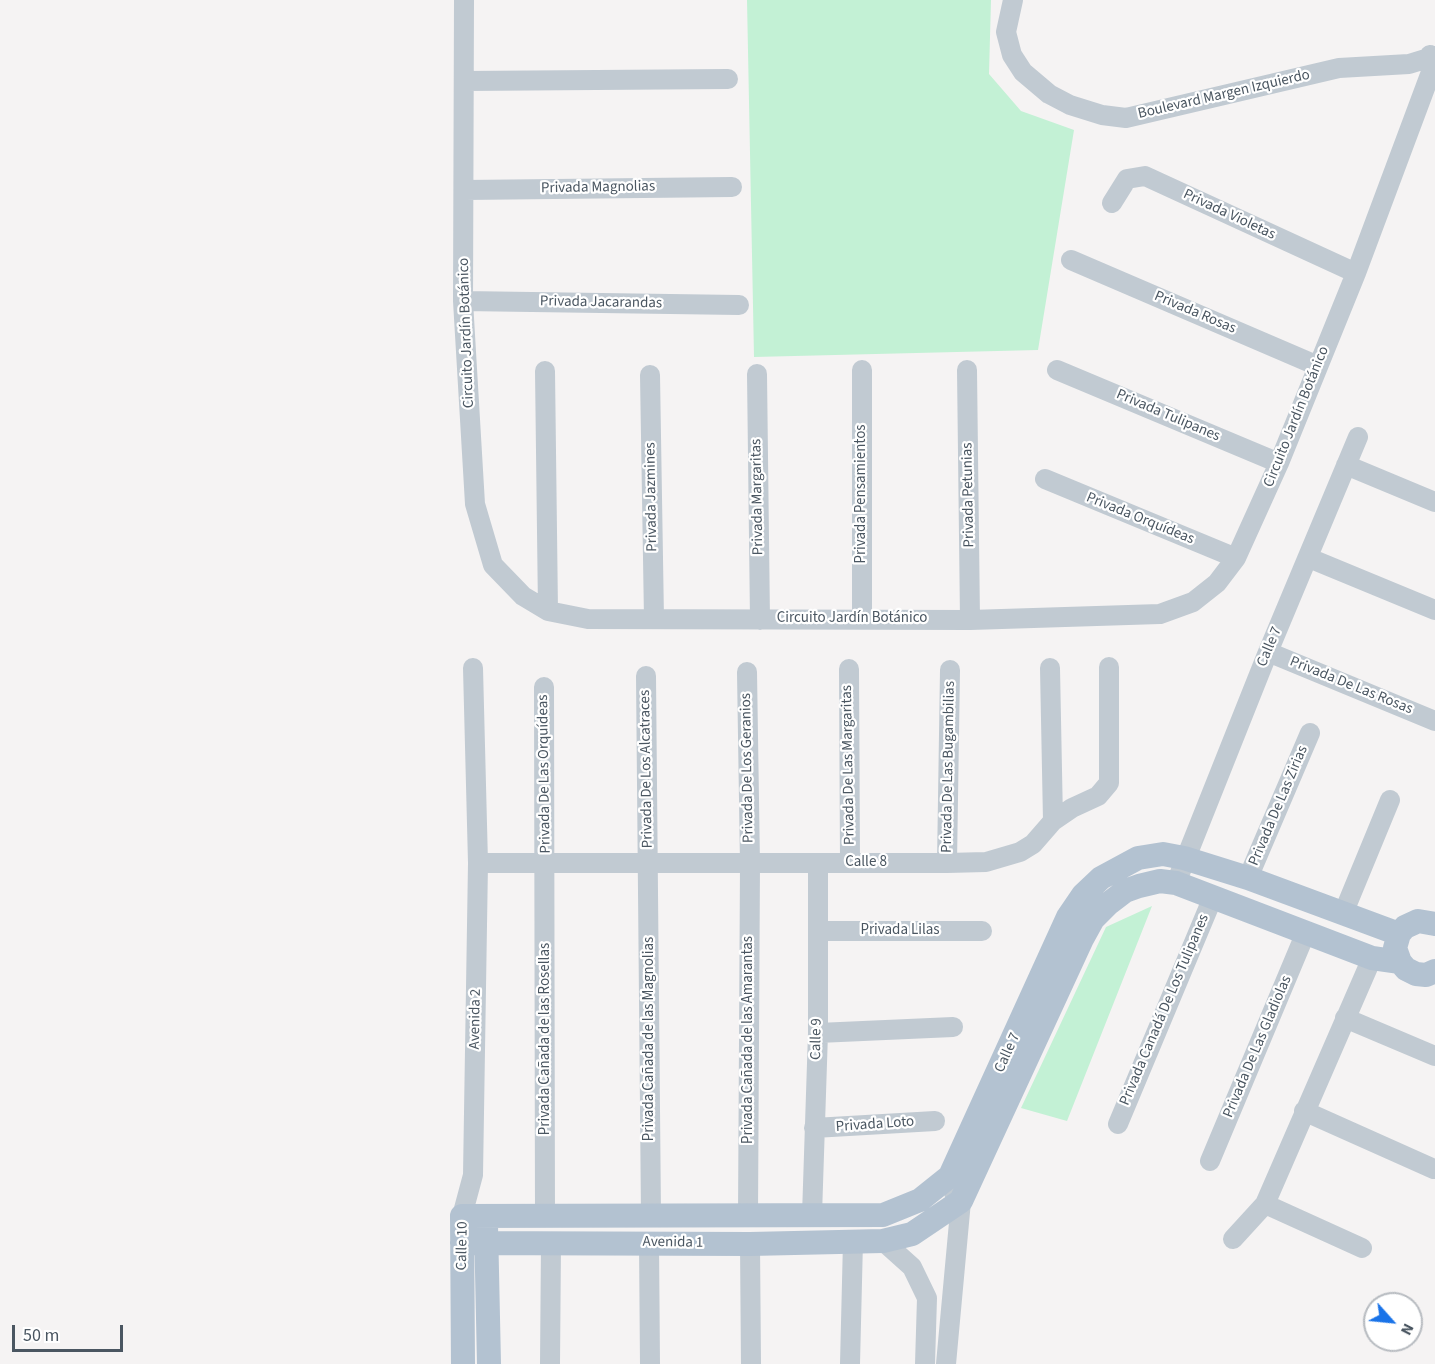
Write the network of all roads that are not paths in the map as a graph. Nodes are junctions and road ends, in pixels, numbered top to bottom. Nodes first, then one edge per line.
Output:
1 (464, 0) edge
2 (1013, 0) edge
3 (1433, 64) edge
4 (728, 79) dead end
5 (465, 81) junction
6 (732, 187) dead end
7 (465, 190) junction
8 (1112, 203) dead end
9 (1071, 260) dead end
10 (1356, 273) junction
11 (463, 302) junction
12 (739, 305) dead end
13 (1318, 366) junction
14 (862, 370) dead end
15 (967, 370) dead end
16 (1057, 370) dead end
17 (545, 371) dead end
18 (757, 374) dead end
19 (650, 375) dead end
20 (1358, 437) dead end
21 (1279, 462) junction
22 (1346, 465) junction
23 (1045, 479) dead end
24 (1435, 502) edge
25 (1236, 558) junction
26 (1309, 558) junction
27 (1435, 610) edge
28 (548, 611) junction
29 (862, 618) junction
30 (654, 619) junction
31 (760, 620) junction
32 (970, 620) junction
33 (1268, 652) junction
34 (1108, 667) dead end
35 (473, 668) dead end
36 (1050, 668) dead end
37 (849, 669) dead end
38 (950, 670) dead end
39 (747, 672) dead end
40 (646, 676) dead end
41 (544, 687) dead end
42 (1435, 721) edge
43 (1310, 733) dead end
44 (1390, 800) dead end
45 (1053, 821) junction
46 (1184, 858) junction
47 (546, 861) junction
48 (649, 862) junction
49 (850, 862) junction
50 (478, 863) junction
51 (818, 863) junction
52 (947, 863) junction
53 (750, 864) junction
54 (1248, 878) junction
55 (1176, 883) junction
56 (1213, 897) junction
57 (1343, 914) junction
58 (1435, 924) edge
59 (818, 931) junction
60 (982, 931) dead end
61 (1306, 932) junction
62 (1399, 934) junction
63 (1372, 958) junction
64 (1400, 962) junction
65 (1435, 971) edge
66 (1345, 1018) junction
67 (953, 1027) dead end
68 (818, 1033) junction
69 (1435, 1056) edge
70 (1304, 1111) junction
71 (935, 1121) dead end
72 (1118, 1124) dead end
73 (814, 1128) junction
74 (1210, 1161) dead end
75 (1434, 1169) edge
76 (473, 1176) junction
77 (943, 1182) junction
78 (962, 1201) junction
79 (1265, 1204) junction
80 (651, 1215) junction
81 (748, 1215) junction
82 (812, 1215) junction
83 (883, 1215) joint
84 (462, 1216) junction
85 (486, 1216) junction
86 (720, 1216) junction
87 (545, 1217) junction
88 (1233, 1239) dead end
89 (853, 1241) junction
90 (883, 1241) junction
91 (486, 1242) junction
92 (462, 1243) junction
93 (551, 1243) junction
94 (649, 1243) junction
95 (720, 1244) junction
96 (750, 1244) junction
97 (1362, 1248) dead end
98 (463, 1364) edge
99 (489, 1364) edge
100 (550, 1364) edge
101 (650, 1364) edge
102 (751, 1364) edge
103 (850, 1364) edge
104 (925, 1364) edge
105 (946, 1364) edge

1 - 5 street, Circuito Jardín Botánico
2 - 3 street, Boulevard Margen Izquierdo
3 - 10 street, Circuito Jardín Botánico
4 - 5 street
5 - 7 street, Circuito Jardín Botánico
6 - 7 street, Privada Magnolias
7 - 11 street, Circuito Jardín Botánico
8 - 10 street, Privada Violetas
9 - 13 street, Privada Rosas
10 - 13 street, Circuito Jardín Botánico
11 - 12 street, Privada Jacarandas
11 - 28 street, Circuito Jardín Botánico
13 - 21 street, Circuito Jardín Botánico
14 - 29 street, Privada Pensamientos
15 - 32 street, Privada Petunias
16 - 21 street, Privada Tulipanes
17 - 28 street
18 - 31 street, Privada Margaritas
19 - 30 street, Privada Jazmines
20 - 22 street, Calle 7
21 - 25 street, Circuito Jardín Botánico
22 - 24 street
22 - 26 street, Calle 7
23 - 25 street, Privada Orquídeas
25 - 32 street, Circuito Jardín Botánico
26 - 27 street
26 - 33 street, Calle 7
28 - 30 street, Circuito Jardín Botánico
29 - 31 street, Circuito Jardín Botánico
29 - 32 street, Circuito Jardín Botánico
30 - 31 street, Circuito Jardín Botánico
33 - 42 street, Privada De Las Rosas
33 - 46 street, Calle 7
34 - 45 street, Calle 8
35 - 50 street, Avenida 2
36 - 45 street
37 - 49 street, Privada De Las Margaritas
38 - 52 street, Privada De Las Bugambilias
39 - 53 street, Privada De Los Geranios
40 - 48 street, Privada De Los Alcatraces
41 - 47 street, Privada De Las Orquídeas
43 - 54 street, Privada De Las Zirias
44 - 57 street
45 - 52 street, Calle 8
46 - 54 main road
46 - 55 street, Calle 7
46 - 77 main road, Calle 7
47 - 48 street, Calle 8
47 - 50 street, Calle 8
47 - 87 street, Privada Cañada de las Rosellas
48 - 53 street, Calle 8
48 - 80 street, Privada Cañada de las Magnolias
49 - 51 street, Calle 8
49 - 52 street, Calle 8
50 - 76 street, Avenida 2
51 - 53 street, Calle 8
51 - 59 street, Calle 9
53 - 81 street, Privada Cañada de las Amarantas
54 - 57 main road
55 - 56 main road
55 - 78 main road, Calle 7
56 - 61 main road
56 - 72 street, Privada Canadá De Los Tulipanes
57 - 62 main road
58 - 62 main road
59 - 60 street, Privada Lilas
59 - 68 street, Calle 9
61 - 63 main road
61 - 74 street, Privada De Las Gladiolas
62 - 64 main road
63 - 64 main road
63 - 66 street
64 - 65 main road
66 - 69 street
66 - 70 street
67 - 68 street
68 - 73 street, Calle 9
70 - 75 street
70 - 79 street
71 - 73 street, Privada Loto
73 - 82 street, Calle 9
76 - 84 street, Calle 10
76 - 85 street, Calle 10
77 - 78 street
77 - 83 main road, Calle 7
78 - 90 main road
78 - 105 street, Calle 7
79 - 88 street
79 - 97 street
80 - 86 main road, Avenida 1
80 - 87 main road, Avenida 1
81 - 82 main road, Avenida 1
81 - 86 main road, Avenida 1
82 - 83 main road, Avenida 1
84 - 85 main road, Avenida 1
84 - 92 main road, Calle 10
85 - 87 main road, Avenida 1
85 - 91 main road, Calle 10
86 - 95 street
89 - 90 main road, Avenida 1
89 - 96 main road, Avenida 1
89 - 103 street
90 - 104 street
91 - 92 main road, Avenida 1
91 - 93 main road, Avenida 1
91 - 99 main road, Calle 10
92 - 98 main road, Calle 10
93 - 94 main road, Avenida 1
93 - 100 street
94 - 95 main road, Avenida 1
94 - 101 street
95 - 96 main road, Avenida 1
96 - 102 street

